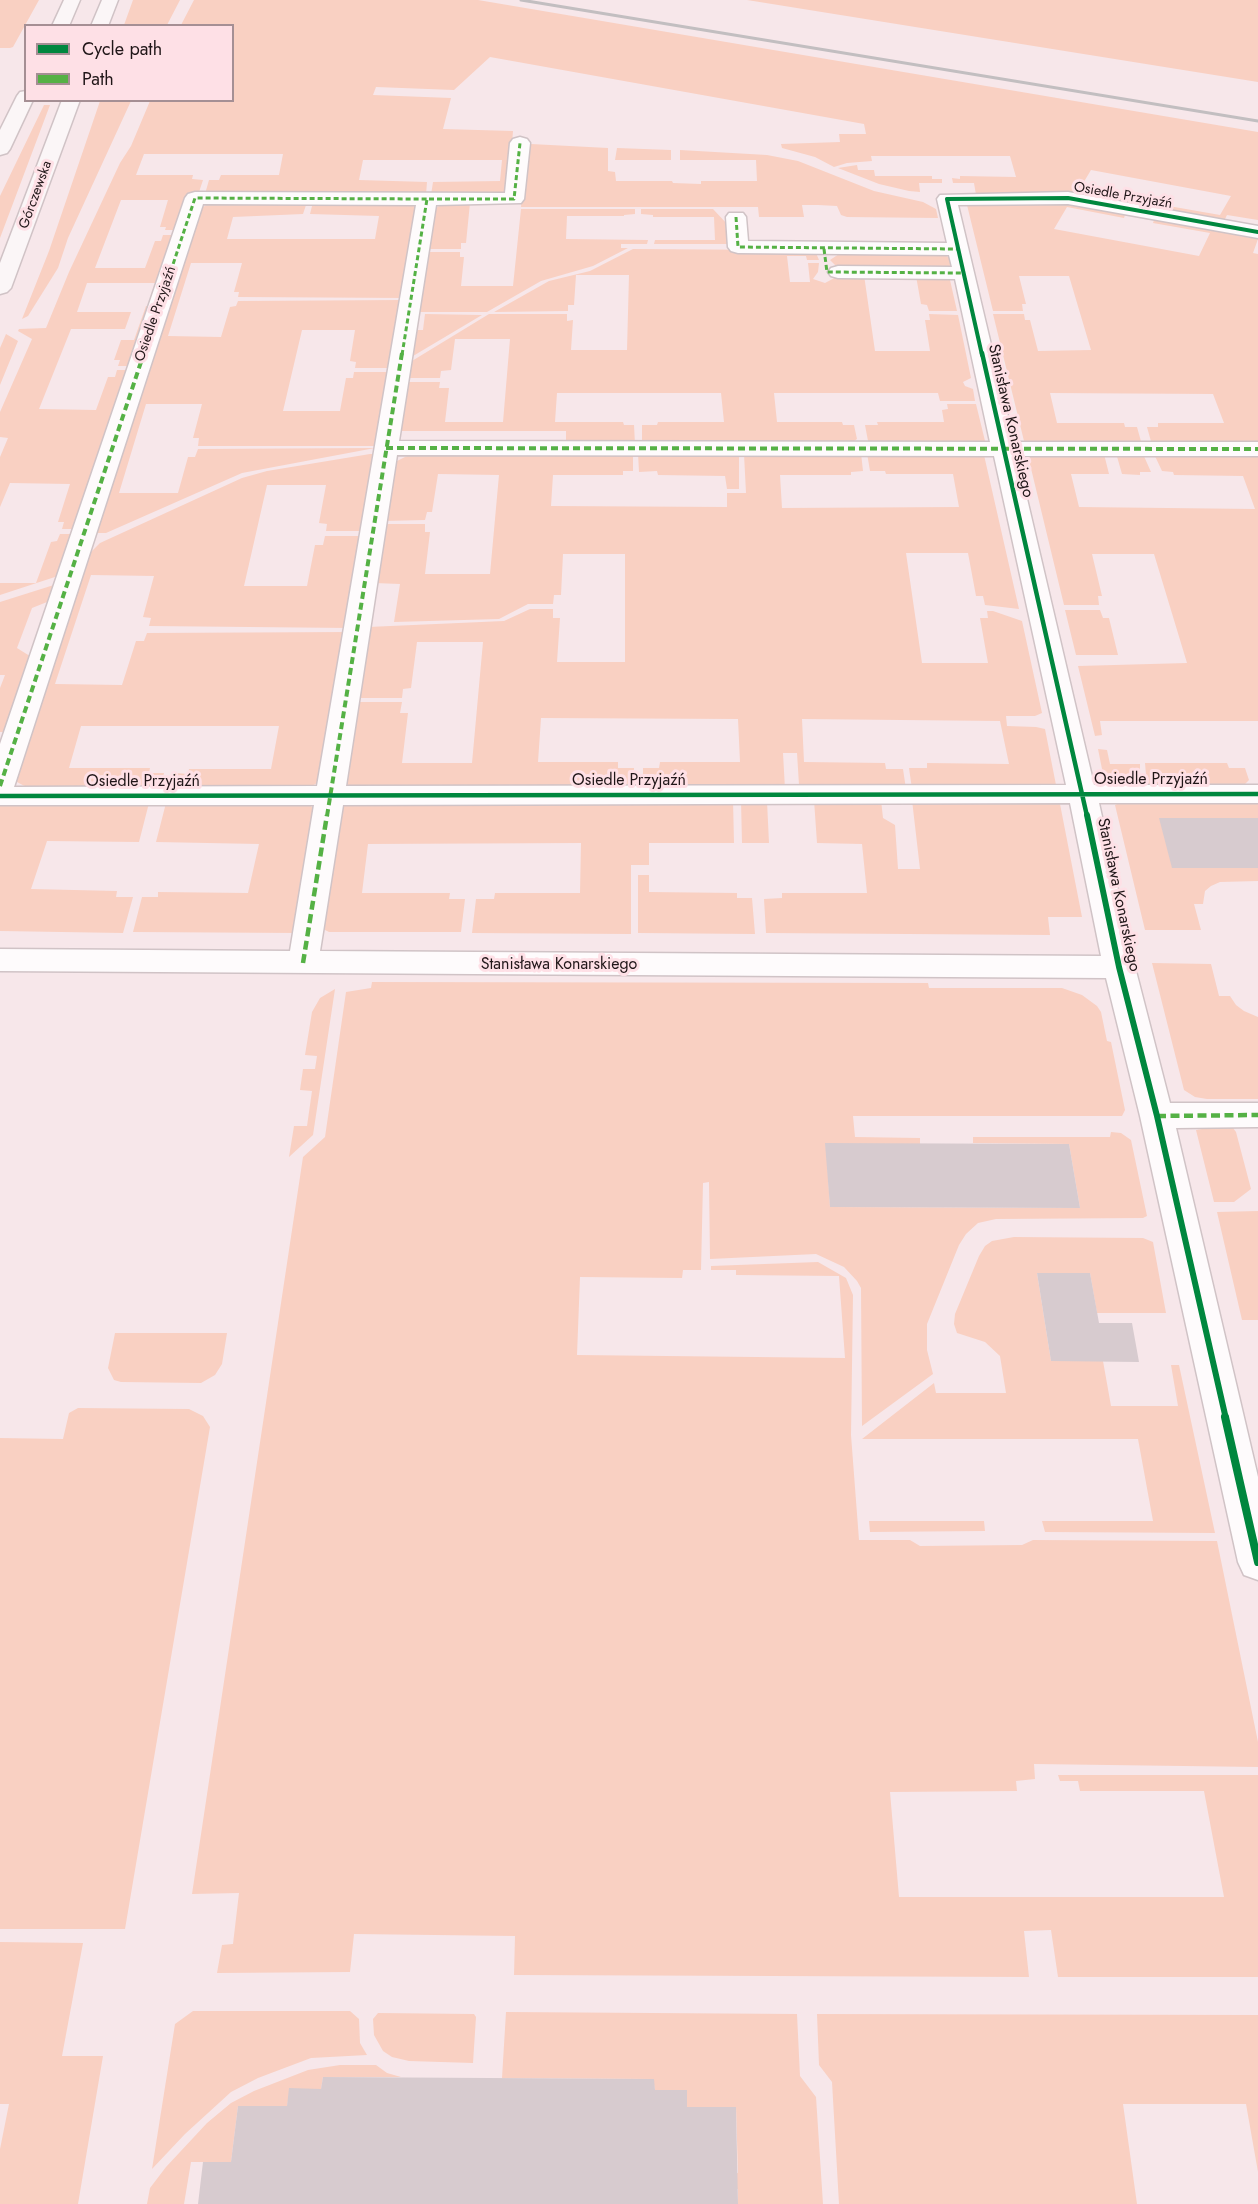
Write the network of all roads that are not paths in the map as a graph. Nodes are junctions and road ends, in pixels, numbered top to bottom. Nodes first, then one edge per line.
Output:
1 (72, 0) edge
2 (110, 0) edge
3 (61, 24) edge
4 (100, 24) edge
5 (24, 100) edge
6 (70, 102) edge
7 (520, 143) dead end
8 (0, 149) edge
9 (427, 199) junction
10 (946, 199) joint
11 (736, 217) dead end
12 (1258, 232) edge
13 (960, 261) junction
14 (0, 288) edge
15 (386, 448) junction
16 (1003, 449) junction
17 (1258, 449) edge
18 (0, 786) edge
19 (1082, 793) junction
20 (1258, 794) edge
21 (0, 796) edge
22 (330, 796) junction
23 (0, 960) edge
24 (303, 963) junction
25 (1119, 967) junction
26 (1258, 1115) edge
27 (1157, 1116) junction
28 (1258, 1562) edge

1 - 3 main road
2 - 4 main road
5 - 8 main road
6 - 14 main road, Górczewska
7 - 9 street, Osiedle Przyjaźń
9 - 15 street
9 - 18 street, Osiedle Przyjaźń
10 - 12 street, Osiedle Przyjaźń
10 - 13 street, Stanisława Konarskiego
11 - 13 street
13 - 16 street, Stanisława Konarskiego
15 - 16 street
15 - 22 street
16 - 17 street
16 - 19 street, Stanisława Konarskiego
19 - 20 street, Osiedle Przyjaźń
19 - 22 street, Osiedle Przyjaźń
19 - 25 street, Stanisława Konarskiego
21 - 22 street, Osiedle Przyjaźń
22 - 24 street
23 - 24 street, Stanisława Konarskiego
24 - 25 street, Stanisława Konarskiego
25 - 27 street, Stanisława Konarskiego
26 - 27 street
27 - 28 street, Stanisława Konarskiego

